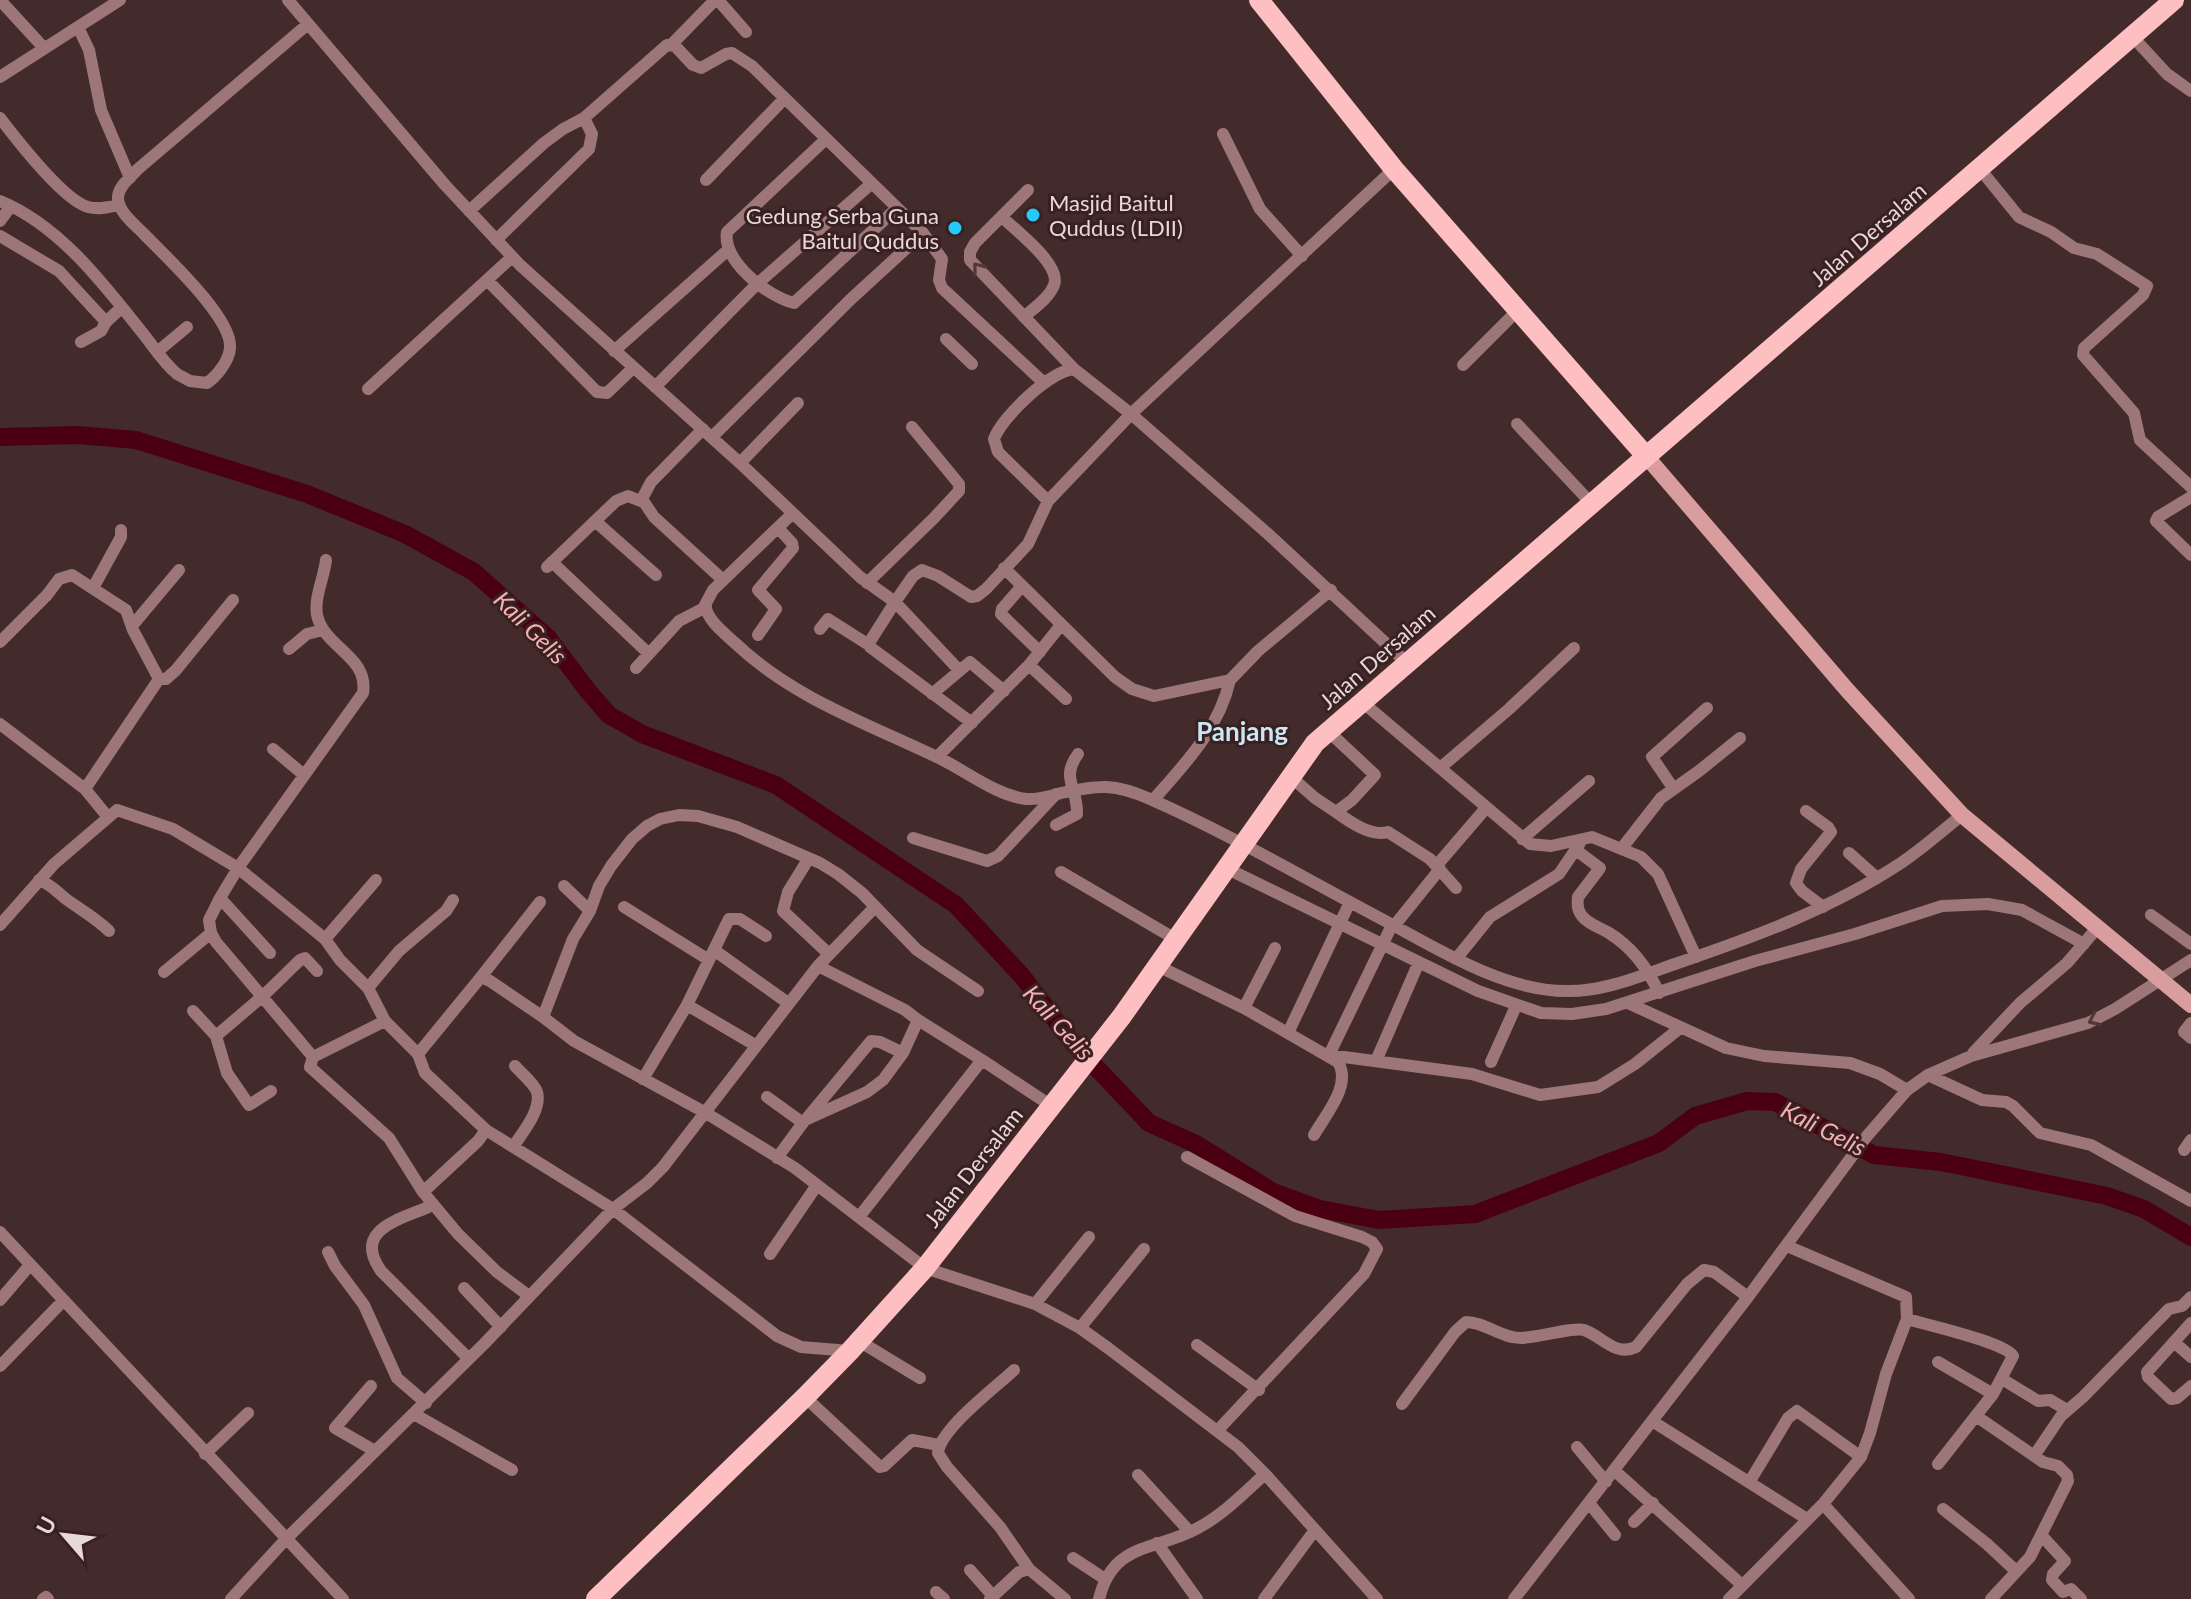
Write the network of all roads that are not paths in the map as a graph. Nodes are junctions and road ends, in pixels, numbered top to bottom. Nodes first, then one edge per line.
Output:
1 (0, 0) edge
2 (120, 0) edge
3 (288, 0) edge
4 (716, 0) edge
5 (1259, 0) edge
6 (2174, 0) edge
7 (308, 24) junction
8 (78, 27) junction
9 (746, 32) dead end
10 (2132, 36) junction
11 (672, 44) junction
12 (44, 48) junction
13 (0, 77) edge
14 (2191, 91) edge
15 (784, 99) junction
16 (0, 118) edge
17 (584, 118) junction
18 (1223, 134) dead end
19 (825, 140) junction
20 (1394, 169) junction
21 (1980, 169) junction
22 (130, 178) junction
23 (706, 180) dead end
24 (871, 184) junction
25 (1028, 190) dead end
26 (6, 203) edge
27 (119, 205) junction
28 (896, 209) junction
29 (469, 211) junction
30 (1002, 217) junction
31 (0, 221) edge
32 (923, 233) junction
33 (0, 236) edge
34 (496, 240) junction
35 (729, 249) junction
36 (1302, 256) junction
37 (512, 257) junction
38 (487, 280) junction
39 (757, 284) junction
40 (121, 308) junction
41 (1517, 311) junction
42 (1024, 317) junction
43 (106, 322) junction
44 (187, 327) dead end
45 (946, 339) dead end
46 (81, 342) dead end
47 (614, 351) junction
48 (157, 352) junction
49 (972, 364) dead end
50 (1463, 365) dead end
51 (633, 368) junction
52 (1074, 369) junction
53 (1044, 383) junction
54 (655, 387) junction
55 (368, 389) dead end
56 (798, 403) dead end
57 (1131, 414) junction
58 (1517, 424) dead end
59 (912, 427) dead end
60 (707, 433) junction
61 (1646, 456) junction
62 (740, 463) junction
63 (2191, 487) edge
64 (2191, 497) edge
65 (1048, 501) junction
66 (643, 502) junction
67 (1591, 503) junction
68 (792, 514) junction
69 (595, 521) junction
70 (778, 528) junction
71 (121, 530) dead end
72 (2191, 555) edge
73 (326, 560) dead end
74 (1004, 568) junction
75 (179, 570) dead end
76 (656, 575) dead end
77 (723, 580) junction
78 (867, 583) junction
79 (1022, 586) junction
80 (93, 588) junction
81 (1331, 590) junction
82 (233, 600) dead end
83 (895, 602) junction
84 (706, 607) junction
85 (1061, 625) junction
86 (132, 626) junction
87 (820, 629) dead end
88 (323, 630) junction
89 (758, 635) dead end
90 (0, 642) edge
91 (869, 645) junction
92 (1574, 648) dead end
93 (289, 649) dead end
94 (1040, 652) junction
95 (648, 653) junction
96 (1407, 663) junction
97 (1029, 665) junction
98 (636, 668) dead end
99 (958, 669) junction
100 (159, 679) junction
101 (1230, 680) junction
102 (1004, 691) junction
103 (932, 694) junction
104 (1066, 699) dead end
105 (1361, 701) junction
106 (1707, 708) dead end
107 (972, 723) junction
108 (0, 724) edge
109 (1327, 730) junction
110 (1740, 738) dead end
111 (273, 749) dead end
112 (1078, 754) dead end
113 (937, 757) junction
114 (1440, 768) junction
115 (304, 775) junction
116 (1290, 776) junction
117 (1589, 781) dead end
118 (1673, 788) junction
119 (85, 789) junction
120 (1074, 790) junction
121 (1056, 794) junction
122 (1153, 800) junction
123 (1486, 808) junction
124 (1806, 811) dead end
125 (1336, 812) junction
126 (1962, 815) junction
127 (107, 816) junction
128 (1056, 825) dead end
129 (1583, 837) junction
130 (913, 838) dead end
131 (1522, 839) junction
132 (1243, 845) junction
133 (1622, 848) junction
134 (1576, 850) junction
135 (1849, 853) dead end
136 (809, 858) junction
137 (1229, 867) junction
138 (1438, 867) junction
139 (238, 868) junction
140 (1061, 872) dead end
141 (1877, 878) junction
142 (39, 880) junction
143 (376, 880) dead end
144 (564, 886) dead end
145 (1456, 888) dead end
146 (220, 898) junction
147 (453, 900) dead end
148 (540, 902) dead end
149 (624, 907) dead end
150 (875, 907) junction
151 (1823, 907) junction
152 (590, 911) junction
153 (1344, 913) junction
154 (2151, 915) dead end
155 (0, 925) edge
156 (1393, 925) junction
157 (2098, 927) junction
158 (1772, 929) junction
159 (109, 931) dead end
160 (211, 933) junction
161 (766, 936) dead end
162 (325, 939) junction
163 (1177, 940) junction
164 (1381, 944) junction
165 (2084, 944) junction
166 (2191, 944) edge
167 (1275, 948) dead end
168 (1776, 950) junction
169 (270, 953) dead end
170 (829, 954) junction
171 (712, 955) junction
172 (1696, 957) junction
173 (1456, 959) junction
174 (2191, 960) edge
175 (1419, 962) junction
176 (818, 966) junction
177 (1158, 966) junction
178 (317, 971) dead end
179 (164, 972) dead end
180 (1651, 974) junction
181 (481, 977) junction
182 (2161, 980) junction
183 (1521, 984) junction
184 (368, 988) junction
185 (978, 991) dead end
186 (1658, 991) junction
187 (264, 995) junction
188 (788, 1003) junction
189 (1628, 1003) junction
190 (687, 1005) junction
191 (2191, 1005) edge
192 (1514, 1006) junction
193 (1244, 1008) junction
194 (193, 1011) dead end
195 (543, 1017) junction
196 (918, 1020) junction
197 (385, 1021) junction
198 (2191, 1023) edge
199 (1680, 1028) junction
200 (1288, 1033) junction
201 (216, 1036) junction
202 (2191, 1038) edge
203 (755, 1045) junction
204 (903, 1053) junction
205 (418, 1054) junction
206 (1329, 1055) junction
207 (1971, 1056) junction
208 (313, 1057) junction
209 (982, 1060) junction
210 (1376, 1061) junction
211 (1491, 1062) dead end
212 (515, 1066) dead end
213 (1928, 1075) junction
214 (643, 1079) junction
215 (1907, 1090) junction
216 (271, 1091) dead end
217 (767, 1097) dead end
218 (1050, 1105) junction
219 (706, 1113) junction
220 (804, 1122) junction
221 (486, 1130) junction
222 (1314, 1135) dead end
223 (513, 1147) junction
224 (1187, 1157) dead end
225 (777, 1158) junction
226 (817, 1185) junction
227 (423, 1192) junction
228 (2191, 1201) edge
229 (433, 1205) junction
230 (613, 1209) junction
231 (859, 1217) junction
232 (0, 1232) edge
233 (1089, 1237) dead end
234 (1787, 1246) junction
235 (1144, 1249) dead end
236 (328, 1252) dead end
237 (770, 1254) dead end
238 (30, 1265) junction
239 (925, 1268) junction
240 (464, 1288) dead end
241 (529, 1296) junction
242 (1748, 1297) junction
243 (0, 1300) edge
244 (63, 1301) junction
245 (1035, 1304) junction
246 (2188, 1306) edge
247 (1907, 1319) junction
248 (2191, 1323) edge
249 (501, 1327) junction
250 (1080, 1328) junction
251 (2174, 1342) junction
252 (1197, 1345) dead end
253 (854, 1346) junction
254 (2191, 1357) edge
255 (469, 1359) junction
256 (1938, 1362) dead end
257 (0, 1366) edge
258 (1014, 1370) dead end
259 (920, 1378) dead end
260 (2002, 1379) junction
261 (371, 1386) dead end
262 (2191, 1386) edge
263 (1259, 1390) junction
264 (1993, 1394) junction
265 (805, 1397) junction
266 (426, 1403) junction
267 (1402, 1404) dead end
268 (2067, 1410) junction
269 (248, 1413) dead end
270 (414, 1414) junction
271 (1976, 1416) junction
272 (1652, 1421) junction
273 (1218, 1430) junction
274 (939, 1445) junction
275 (1577, 1447) dead end
276 (375, 1451) junction
277 (205, 1454) junction
278 (2034, 1456) junction
279 (1861, 1457) junction
280 (1938, 1464) dead end
281 (512, 1470) dead end
282 (1615, 1471) junction
283 (1265, 1474) junction
284 (1138, 1475) dead end
285 (1750, 1481) junction
286 (1606, 1482) junction
287 (1589, 1503) junction
288 (1653, 1503) junction
289 (1823, 1504) junction
290 (1943, 1509) dead end
291 (1807, 1519) junction
292 (1634, 1522) dead end
293 (1315, 1530) junction
294 (1190, 1532) junction
295 (1615, 1535) dead end
296 (2042, 1536) junction
297 (286, 1539) junction
298 (1157, 1543) junction
299 (1073, 1558) dead end
300 (1029, 1569) junction
301 (970, 1570) dead end
302 (2016, 1571) junction
303 (1105, 1579) junction
304 (1737, 1594) edge
305 (992, 1597) edge
306 (340, 1598) edge
307 (231, 1599) edge
308 (596, 1599) edge
309 (1065, 1599) edge
310 (1099, 1599) edge
311 (1197, 1599) edge
312 (1264, 1599) edge
313 (1377, 1599) edge
314 (1514, 1599) edge
315 (1909, 1599) edge
316 (1991, 1599) edge
317 (2081, 1599) edge

1 - 12 street
2 - 8 street
3 - 7 street
4 - 9 street
4 - 11 street
5 - 20 main road
6 - 10 main road, Jalan Dersalam
7 - 22 street
7 - 29 street
8 - 12 street
8 - 22 street
10 - 14 street
10 - 21 main road, Jalan Dersalam
11 - 15 street
11 - 17 street
12 - 13 street
15 - 19 street
15 - 23 street
16 - 27 street
17 - 29 street
17 - 34 street
18 - 36 street
19 - 24 street
19 - 35 street
20 - 36 street
20 - 41 main road
21 - 61 main road, Jalan Dersalam
21 - 63 street
22 - 27 street
24 - 28 street
24 - 39 street
25 - 30 street
26 - 31 street
26 - 40 street
27 - 48 street
28 - 32 street
28 - 39 street
29 - 34 street
30 - 42 street
42 -> 30 street
32 - 53 street
32 - 60 street
33 - 43 street
34 - 37 street
35 - 39 street
35 - 47 street
36 - 57 street
37 - 38 street
37 - 47 street
38 - 51 street
38 - 55 street
39 - 54 street
40 - 43 street
40 - 48 street
41 - 50 street
41 - 61 main road
42 - 52 street
43 - 46 street
44 - 48 street
45 - 49 street
47 - 51 street
51 - 54 street
52 - 53 street
52 - 57 street
53 - 65 street
54 - 60 street
56 - 62 street
57 - 65 street
57 - 81 street
58 - 67 street
59 - 78 street
60 - 62 street
60 - 66 street
61 - 67 main road, Jalan Dersalam
61 - 126 main road
62 - 68 street
64 - 72 street
65 - 74 street
66 - 69 street
66 - 77 street
67 - 96 main road, Jalan Dersalam
68 - 70 street
68 - 78 street
69 - 76 street
69 - 95 street
70 - 77 street
70 - 89 street
71 - 80 street
73 - 88 street
74 - 79 street
74 - 83 street
75 - 86 street
77 - 84 street
78 - 83 street
79 - 85 street
79 - 94 street
80 - 86 street
80 - 90 street
81 - 96 street
81 - 101 street
82 - 100 street
83 - 91 street
83 - 99 street
84 - 95 street
84 - 113 street
85 - 94 street
85 - 101 street
86 - 100 street
87 - 91 street
88 - 93 street
88 - 115 street
91 - 103 street
92 - 114 street
94 - 97 street
95 - 98 street
96 - 105 main road, Jalan Dersalam
97 - 102 street
97 - 104 street
99 - 102 street
99 - 103 street
100 - 119 street
101 - 122 street
102 - 107 street
103 - 107 street
105 - 109 main road, Jalan Dersalam
105 - 114 street
106 - 118 street
107 - 113 street
108 - 119 street
109 - 116 main road, Jalan Dersalam
109 - 125 street
110 - 118 street
111 - 115 street
112 - 120 street
113 - 121 street
114 - 123 street
115 - 139 street
116 - 125 street
116 - 132 main road, Jalan Dersalam
117 - 131 street
118 - 133 street
119 - 127 street
120 - 121 street
120 - 122 street
120 - 128 street
121 - 130 street
122 - 132 street
123 - 131 street
123 - 138 street
124 - 151 street
125 - 138 street
126 - 141 street
126 - 157 main road
127 - 139 street
127 - 142 street
129 - 131 street
129 - 133 street
129 - 134 street
132 - 137 main road, Jalan Dersalam
132 - 153 street
133 - 172 street
134 - 173 street
134 - 180 street
135 - 141 street
136 - 150 street
136 - 152 street
136 - 170 street
137 - 153 street
137 - 163 main road, Jalan Dersalam
138 - 145 street
138 - 156 street
139 - 146 street
139 - 162 street
140 - 163 street
141 - 151 street
142 - 155 street
142 - 159 street
143 - 162 street
144 - 152 street
146 - 160 street
146 - 169 street
147 - 184 street
148 - 181 street
149 - 171 street
150 - 170 street
150 - 185 street
151 - 158 street
152 - 195 street
153 - 156 street
153 - 164 street
153 - 200 street
154 - 166 street
156 - 164 street
156 - 173 street
157 - 165 street
157 - 182 main road
158 - 168 street
158 - 172 street
160 - 179 street
160 - 187 street
161 - 171 street
162 - 184 street
163 - 177 main road, Jalan Dersalam
164 - 175 street
164 - 206 street
165 - 168 street
165 - 207 street
167 - 193 street
168 - 186 street
170 - 176 street
171 - 188 street
171 - 190 street
172 - 180 street
173 - 183 street
174 - 182 street
175 - 192 street
175 - 210 street
176 - 188 street
176 - 196 street
177 - 193 street
177 - 218 main road, Jalan Dersalam
178 - 187 street
180 - 183 street
180 - 186 street
181 - 195 street
181 - 205 street
182 - 191 main road
182 -> 207 street
183 - 192 street
184 - 197 street
186 - 189 street
187 - 201 street
187 - 208 street
188 - 203 street
189 - 192 street
189 - 199 street
190 - 203 street
190 - 214 street
192 - 211 street
193 - 200 street
194 - 201 street
195 - 214 street
196 - 204 street
196 - 209 street
197 - 205 street
197 - 208 street
198 - 202 street
199 - 210 street
199 - 215 street
200 - 206 street
201 - 216 street
203 - 219 street
204 - 220 street
204 - 220 street
205 - 221 street
206 - 210 street
206 - 222 street
207 - 213 street
208 - 227 street
209 - 218 street
209 - 231 street
212 - 223 street
213 - 215 street
213 - 228 street
214 - 219 street
215 - 234 street
217 - 220 street
218 - 239 main road, Jalan Dersalam
219 - 225 street
219 - 230 street
220 - 225 street
221 - 223 street
221 - 227 street
223 - 230 street
224 - 263 street
225 - 226 street
226 - 231 street
226 - 237 street
227 - 229 street
229 - 241 street
229 - 255 street
230 - 241 street
230 - 253 street
231 - 239 street
232 - 238 street
233 - 245 street
234 - 242 street
234 - 247 street
235 - 250 street
236 - 266 street
238 - 243 street
238 - 244 street
239 - 245 street
239 - 253 main road, Jalan Dersalam
240 - 249 street
241 - 249 street
242 - 267 street
242 - 272 street
244 - 257 street
244 - 277 street
245 - 250 street
246 - 268 street
247 - 260 street
247 - 279 street
248 - 251 street
249 - 255 street
250 - 273 street
251 - 254 street
251 - 262 street
252 - 263 street
253 - 259 street
253 - 265 main road, Jalan Dersalam
255 - 266 street
256 - 264 street
258 - 274 street
260 - 264 street
260 - 268 street
261 - 276 street
263 - 273 street
264 - 271 street
265 - 274 street
265 - 308 main road, Jalan Dersalam
266 - 270 street
268 - 278 street
269 - 277 street
270 - 276 street
270 - 281 street
271 - 278 street
271 - 280 street
272 - 282 street
272 - 285 street
273 - 283 street
274 - 300 street
275 - 286 street
276 - 297 street
277 - 297 street
278 - 296 street
279 - 285 street
279 - 289 street
282 - 286 street
282 - 288 street
283 - 293 street
283 - 294 street
284 - 294 street
285 - 291 street
286 - 287 street
287 - 295 street
287 - 314 street
288 - 292 street
288 - 304 street
289 - 291 street
289 - 315 street
290 - 302 street
291 - 304 street
293 - 312 street
293 - 313 street
294 - 298 street
296 - 302 street
296 - 317 street
297 - 306 street
297 - 307 street
298 - 303 street
298 - 311 street
299 - 303 street
300 - 305 street
300 - 309 street
301 - 305 street
302 - 316 street
303 - 310 street

